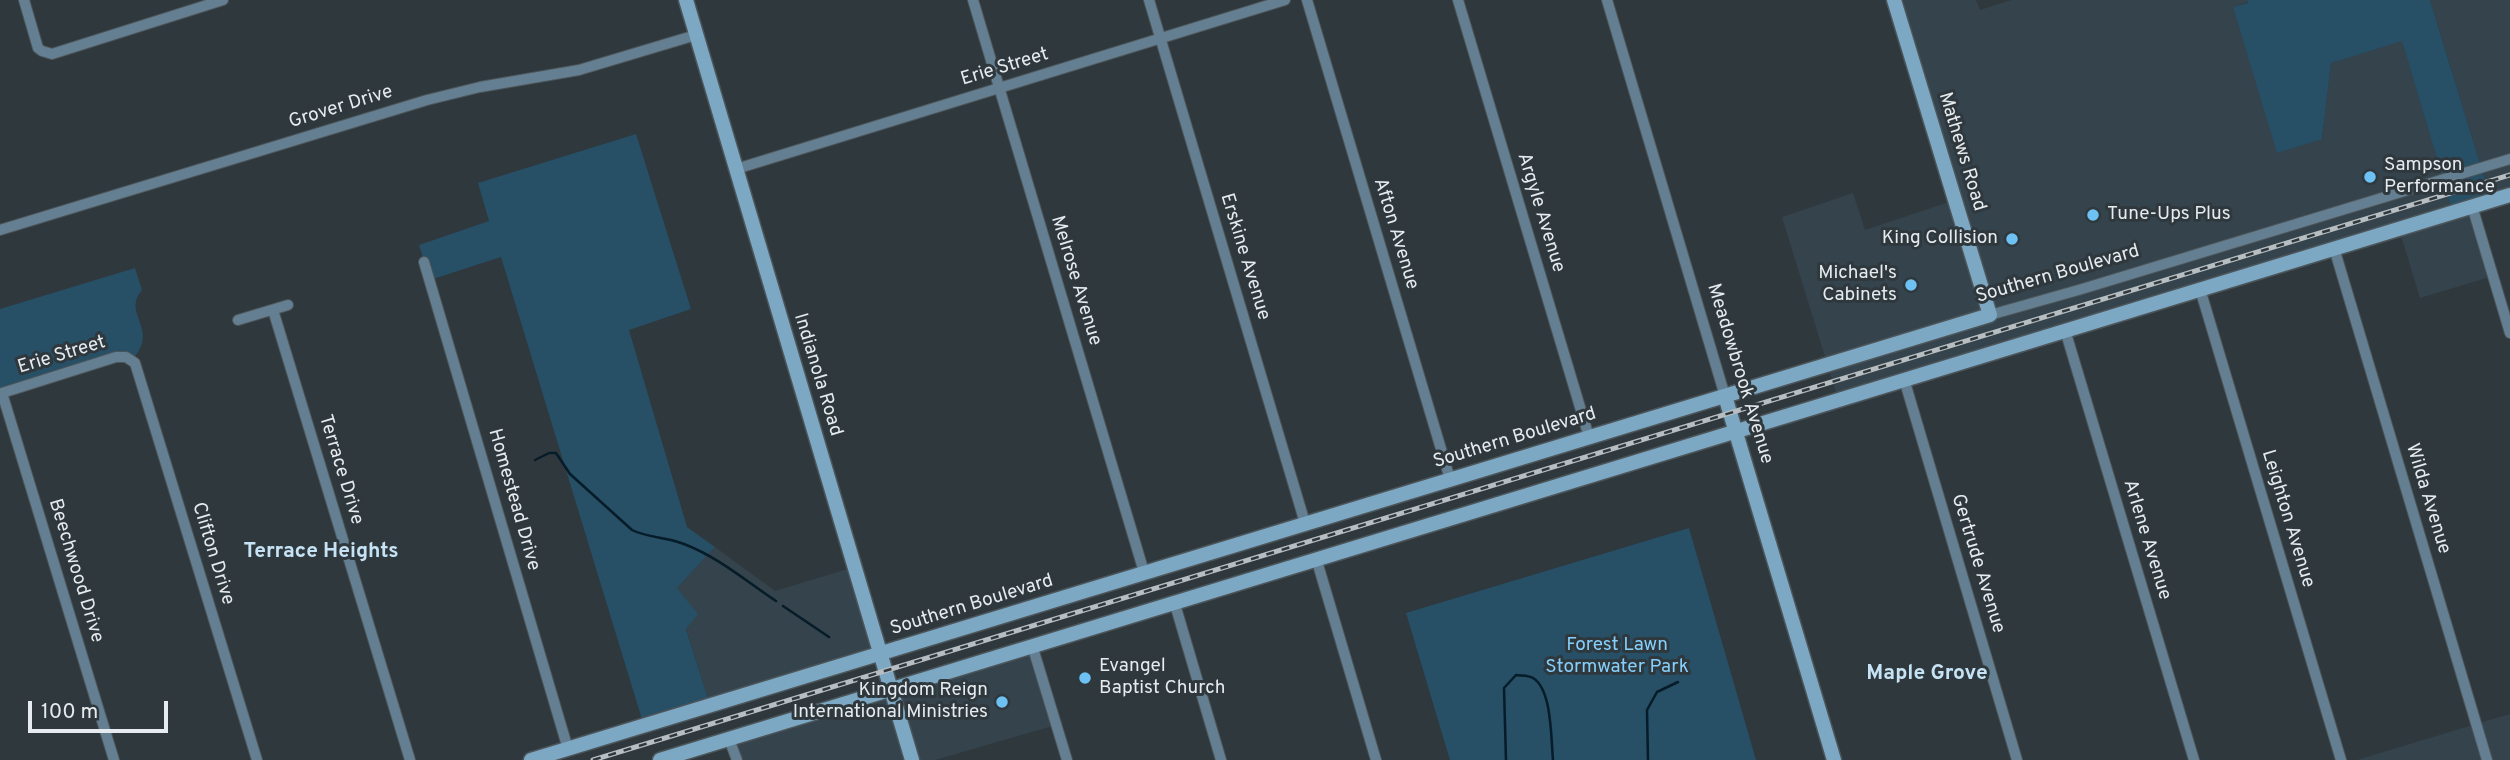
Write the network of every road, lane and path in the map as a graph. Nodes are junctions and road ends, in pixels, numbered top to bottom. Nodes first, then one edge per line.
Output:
1 (24, 0) edge
2 (223, 0) edge
3 (686, 0) edge
4 (973, 0) edge
5 (1149, 0) edge
6 (1285, 0) edge
7 (1307, 0) edge
8 (1458, 0) edge
9 (1607, 0) edge
10 (1894, 0) edge
11 (193, 5) edge
12 (696, 35) junction
13 (1160, 39) junction
14 (999, 88) junction
15 (2510, 159) edge
16 (736, 169) junction
17 (2510, 195) edge
18 (2472, 206) junction
19 (0, 230) edge
20 (2334, 248) junction
21 (424, 262) dead end
22 (2200, 289) junction
23 (288, 305) dead end
24 (273, 310) junction
25 (1990, 315) junction
26 (238, 320) dead end
27 (2065, 330) junction
28 (2510, 333) edge
29 (132, 360) joint
30 (1904, 379) junction
31 (2, 393) joint
32 (1725, 396) junction
33 (1735, 430) junction
34 (1589, 437) junction
35 (1450, 479) junction
36 (1305, 523) junction
37 (1316, 558) junction
38 (1143, 572) junction
39 (1174, 601) junction
40 (1032, 645) junction
41 (880, 655) junction
42 (891, 688) junction
43 (729, 739) junction
44 (568, 749) junction
45 (114, 760) edge
46 (257, 760) edge
47 (410, 760) edge
48 (531, 760) edge
49 (660, 760) edge
50 (737, 760) edge
51 (912, 760) edge
52 (1067, 760) edge
53 (1221, 760) edge
54 (1376, 760) edge
55 (1834, 760) edge
56 (2017, 760) edge
57 (2194, 760) edge
58 (2341, 760) edge
59 (2487, 760) edge

1 - 11 street
2 - 11 street
3 - 12 street, Indianola Road
4 - 14 street, Melrose Avenue
5 - 13 street, Erskine Avenue
6 - 13 street, Erie Street
7 - 35 street, Afton Avenue
8 - 34 street, Argyle Avenue
9 - 32 street, Meadowbrook Avenue
10 - 25 street, Mathews Road
12 - 16 street, Indianola Road
12 - 19 street, Grover Drive
13 - 14 street, Erie Street
13 - 36 street, Erskine Avenue
14 - 16 street, Erie Street
14 - 38 street, Melrose Avenue
15 - 25 street, Southern Boulevard
16 - 41 street, Indianola Road
17 - 18 street
18 - 20 street
18 - 28 street
20 - 22 street
20 - 59 street, Wilda Avenue
21 - 44 street, Homestead Drive
22 - 27 street
22 - 58 street, Leighton Avenue
23 - 24 street
24 - 26 street
24 - 47 street, Terrace Drive
25 - 32 street, Southern Boulevard
27 - 30 street
27 - 57 street, Arlene Avenue
29 - 31 street, Erie Street
29 - 46 street, Clifton Drive
30 - 33 street
30 - 56 street, Gertrude Avenue
31 - 45 street, Beechwood Drive
32 - 33 street, Meadowbrook Avenue
32 - 34 street, Southern Boulevard
33 - 37 street
33 - 55 street, Meadowbrook Avenue
34 - 35 street, Southern Boulevard
35 - 36 street, Southern Boulevard
36 - 38 street, Southern Boulevard
37 - 39 street
37 - 54 street
38 - 41 street, Southern Boulevard
39 - 40 street
39 - 53 street
40 - 42 street
40 - 52 street
41 - 42 street, Indianola Road
41 - 44 street, Southern Boulevard
42 - 43 street
42 - 51 street, Indianola Road
43 - 49 street
43 - 50 street
44 - 48 street, Southern Boulevard

